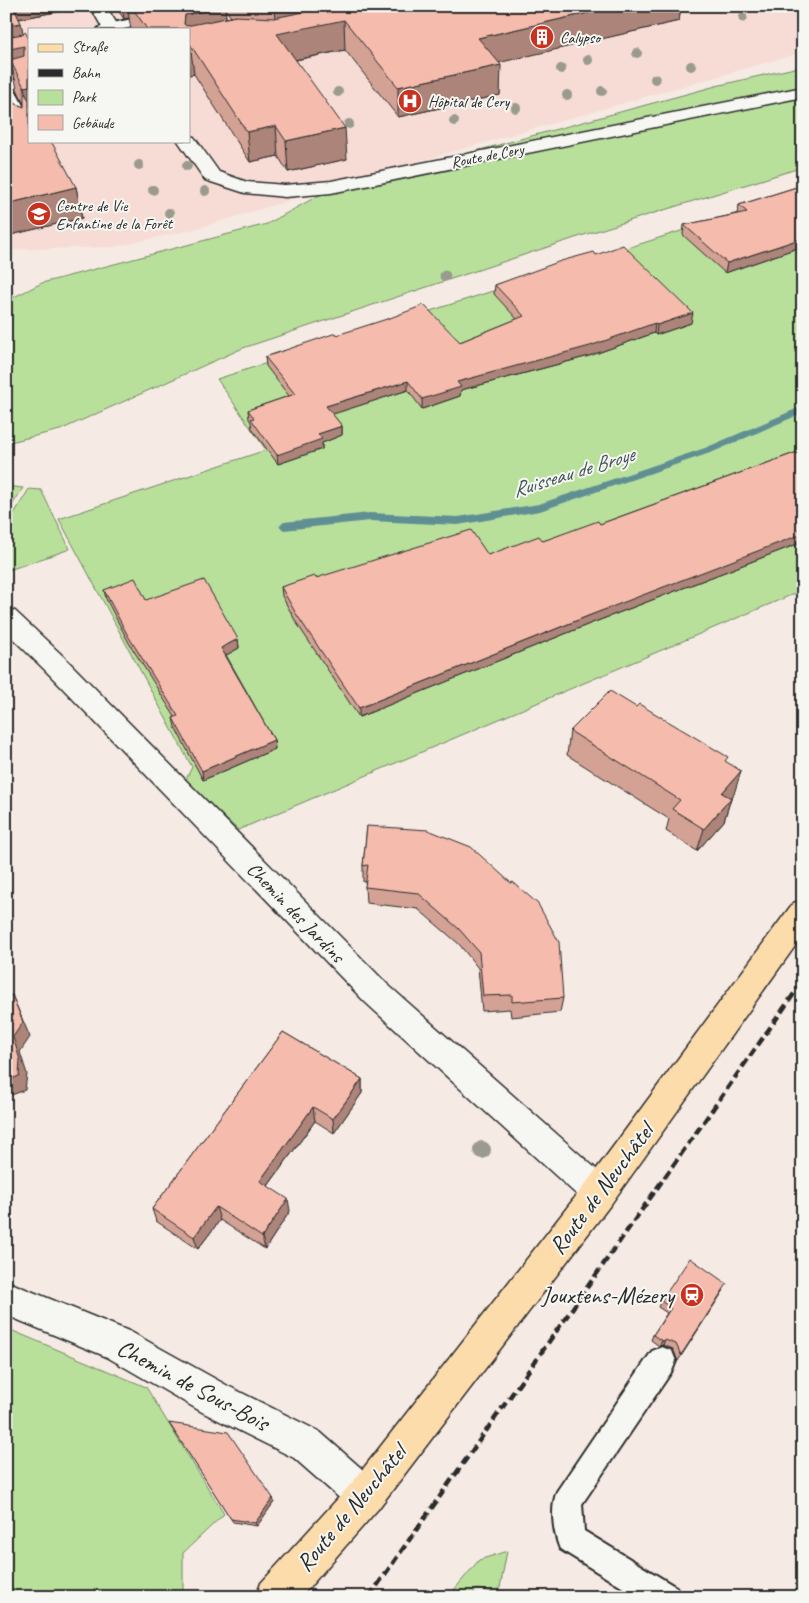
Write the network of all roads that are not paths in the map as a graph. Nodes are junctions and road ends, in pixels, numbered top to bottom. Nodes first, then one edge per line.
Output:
1 (98, 6) edge
2 (215, 8) edge
3 (109, 28) edge
4 (28, 81) edge
5 (803, 92) edge
6 (28, 130) edge
7 (188, 142) edge
8 (6, 617) edge
9 (803, 912) edge
10 (599, 1194) junction
11 (6, 1298) edge
12 (662, 1361) dead end
13 (365, 1496) junction
14 (275, 1597) edge
15 (666, 1597) edge

1 - 3 street
2 - 3 lane
4 - 6 lane
5 - 7 street, Route de Cery
8 - 10 street, Chemin des Jardins
9 - 10 main road, Route de Neuchâtel
10 - 13 main road, Route de Neuchâtel
11 - 13 street, Chemin de Sous-Bois
12 - 15 lane
13 - 14 main road, Route de Neuchâtel

